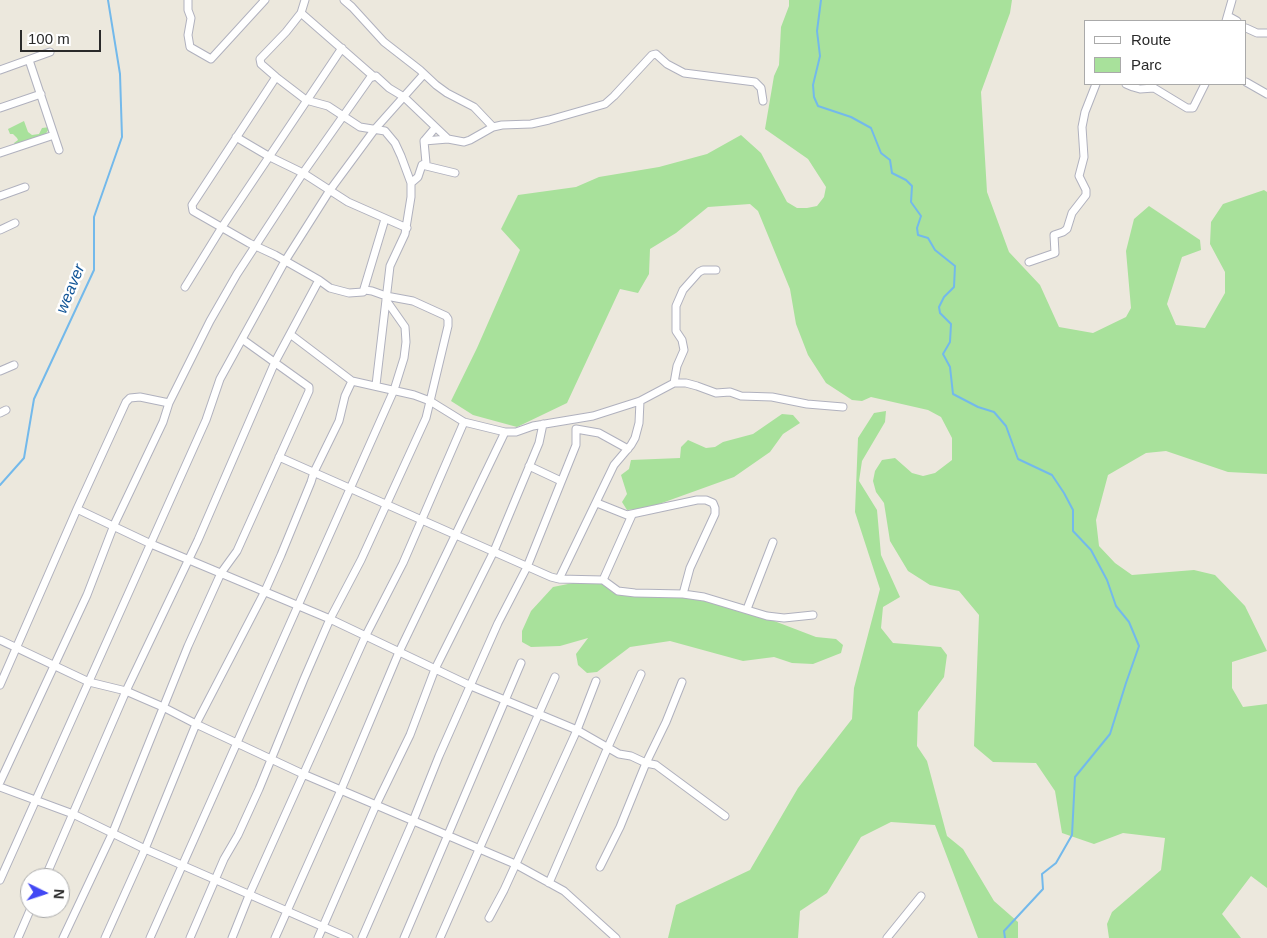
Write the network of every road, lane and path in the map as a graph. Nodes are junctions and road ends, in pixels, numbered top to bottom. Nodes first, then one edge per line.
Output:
1 (188, 0) edge
2 (265, 0) edge
3 (305, 0) edge
4 (344, 0) edge
5 (1232, 0) edge
6 (301, 12) junction
7 (1227, 19) edge
8 (1247, 28) edge
9 (1267, 33) edge
10 (342, 48) junction
11 (50, 52) dead end
12 (29, 60) junction
13 (0, 70) edge
14 (424, 74) junction
15 (373, 76) junction
16 (276, 77) junction
17 (1247, 83) edge
18 (1096, 85) edge
19 (1128, 85) edge
20 (1204, 85) edge
21 (41, 94) junction
22 (1267, 94) edge
23 (404, 97) junction
24 (306, 100) junction
25 (764, 101) dead end
26 (0, 108) edge
27 (342, 117) junction
28 (493, 127) junction
29 (436, 128) junction
30 (375, 129) junction
31 (54, 135) junction
32 (236, 137) junction
33 (448, 139) junction
34 (424, 141) junction
35 (59, 150) dead end
36 (0, 153) edge
37 (270, 157) junction
38 (422, 165) junction
39 (303, 172) junction
40 (455, 173) dead end
41 (411, 183) junction
42 (25, 188) dead end
43 (330, 190) junction
44 (0, 196) edge
45 (385, 219) junction
46 (15, 224) dead end
47 (222, 227) junction
48 (407, 228) junction
49 (0, 230) edge
50 (256, 246) junction
51 (285, 261) junction
52 (1029, 262) dead end
53 (716, 270) dead end
54 (319, 280) junction
55 (185, 287) dead end
56 (363, 292) junction
57 (386, 298) junction
58 (290, 334) junction
59 (242, 339) junction
60 (275, 362) junction
61 (14, 365) dead end
62 (0, 371) edge
63 (352, 380) junction
64 (674, 383) junction
65 (376, 386) junction
66 (394, 390) junction
67 (430, 401) junction
68 (640, 401) junction
69 (169, 403) junction
70 (843, 407) dead end
71 (576, 420) junction
72 (464, 422) junction
73 (543, 424) junction
74 (576, 429) junction
75 (505, 432) junction
76 (628, 449) junction
77 (280, 456) junction
78 (529, 466) junction
79 (314, 472) junction
80 (561, 481) junction
81 (352, 489) junction
82 (597, 502) junction
83 (387, 504) junction
84 (77, 509) junction
85 (632, 514) junction
86 (422, 520) junction
87 (114, 526) junction
88 (456, 535) junction
89 (773, 542) dead end
90 (151, 544) junction
91 (494, 551) junction
92 (189, 559) junction
93 (527, 567) junction
94 (221, 573) junction
95 (559, 579) junction
96 (603, 580) junction
97 (265, 591) junction
98 (683, 594) junction
99 (298, 606) junction
100 (747, 609) junction
101 (813, 615) dead end
102 (330, 620) junction
103 (365, 637) junction
104 (0, 640) edge
105 (17, 648) junction
106 (399, 652) junction
107 (521, 663) dead end
108 (54, 664) junction
109 (435, 669) junction
110 (642, 674) dead end
111 (555, 677) dead end
112 (596, 681) dead end
113 (89, 682) junction
114 (682, 682) dead end
115 (0, 685) edge
116 (471, 686) junction
117 (126, 691) junction
118 (506, 700) junction
119 (163, 707) junction
120 (538, 713) junction
121 (196, 724) junction
122 (577, 730) junction
123 (237, 742) junction
124 (608, 747) junction
125 (272, 759) junction
126 (646, 763) junction
127 (303, 774) junction
128 (0, 782) edge
129 (0, 787) edge
130 (342, 790) junction
131 (36, 801) junction
132 (376, 805) junction
133 (74, 814) junction
134 (725, 816) dead end
135 (413, 821) junction
136 (113, 832) junction
137 (447, 835) junction
138 (145, 848) junction
139 (480, 850) junction
140 (515, 864) junction
141 (184, 865) junction
142 (600, 867) dead end
143 (50, 868) edge
144 (216, 879) junction
145 (0, 880) edge
146 (549, 883) junction
147 (250, 893) junction
148 (921, 896) dead end
149 (287, 910) junction
150 (27, 918) edge
151 (489, 918) dead end
152 (324, 926) junction
153 (18, 938) edge
154 (63, 938) edge
155 (105, 938) edge
156 (150, 938) edge
157 (190, 938) edge
158 (232, 938) edge
159 (275, 938) edge
160 (318, 938) edge
161 (349, 938) edge
162 (362, 938) edge
163 (404, 938) edge
164 (440, 938) edge
165 (616, 938) edge
166 (887, 938) edge

1 - 2 street
3 - 6 street
4 - 14 street
5 - 7 street
6 - 10 street
6 - 16 street
8 - 9 street
10 - 15 street
10 - 24 street
11 - 12 street
12 - 13 street
12 - 21 street
14 - 23 street
14 - 28 street
15 - 23 street
15 - 27 street
16 - 24 street
16 - 32 street
17 - 22 street
18 - 52 street
19 - 20 street
21 - 26 street
21 - 31 street
23 - 29 street
23 - 30 street
24 - 27 street
24 - 37 street
25 - 28 street
27 - 30 street
27 - 39 street
28 - 33 street
29 - 33 street
29 - 34 street
30 - 41 street
30 - 43 street
31 - 35 street
31 - 36 street
32 - 37 street
32 - 47 street
33 - 34 street
34 - 38 street
37 - 39 street
37 - 47 street
38 - 40 street
38 - 41 street
39 - 43 street
39 - 50 street
41 - 48 street
42 - 44 street
43 - 45 street
43 - 51 street
45 - 48 street
45 - 56 street
46 - 49 street
47 - 50 street
47 - 55 street
48 - 57 street
50 - 51 street
50 - 69 street
51 - 54 street
51 - 59 street
53 - 64 street
54 - 56 street
54 - 58 street
56 - 57 street
57 - 65 street
57 - 66 street
57 - 67 street
58 - 60 street
58 - 63 street
59 - 60 street
59 - 90 street
60 - 77 street
60 - 92 street
61 - 62 street
63 - 65 street
63 - 79 street
64 - 68 street
64 - 70 street
65 - 66 street
66 - 67 street
66 - 81 street
67 - 72 street
67 - 83 street
68 - 71 street
68 - 76 street
69 - 84 street
69 - 87 street
71 - 73 street
71 - 74 street
72 - 75 street
72 - 86 street
73 - 75 street
73 - 78 street
74 - 76 street
74 - 80 street
75 - 88 street
76 - 82 street
77 - 79 street
77 - 94 street
78 - 80 street
78 - 91 street
79 - 81 street
79 - 97 street
80 - 93 street
81 - 83 street
81 - 99 street
82 - 85 street
82 - 95 street
83 - 86 street
83 - 102 street
84 - 87 street
84 - 105 street
85 - 96 street
85 - 98 street
86 - 88 street
86 - 103 street
87 - 90 street
87 - 108 street
88 - 91 street
88 - 106 street
89 - 100 street
90 - 92 street
90 - 113 street
91 - 93 street
91 - 109 street
92 - 94 street
92 - 117 street
93 - 95 street
93 - 116 street
94 - 97 street
94 - 119 street
95 - 96 street
96 - 98 street
97 - 99 street
97 - 121 street
98 - 100 street
99 - 102 street
99 - 123 street
100 - 101 street
102 - 103 street
102 - 125 street
103 - 106 street
103 - 127 street
104 - 105 street
105 - 108 street
105 - 115 street
106 - 109 street
106 - 130 street
107 - 118 street
108 - 113 street
108 - 128 street
109 - 116 street
109 - 132 street
110 - 124 street
111 - 120 street
112 - 122 street
113 - 117 street
113 - 131 street
114 - 126 street
116 - 118 street
116 - 135 street
117 - 119 street
117 - 133 street
118 - 120 street
118 - 137 street
119 - 121 street
119 - 136 street
120 - 122 street
120 - 139 street
121 - 123 street
121 - 138 street
122 - 124 street
122 - 140 street
123 - 125 street
123 - 141 street
124 - 126 street
124 - 146 street
125 - 127 street
125 - 144 street
126 - 134 street
126 - 142 street
127 - 130 street
127 - 147 street
129 - 131 street
130 - 132 street
130 - 149 street
131 - 133 street
131 - 145 street
132 - 135 street
132 - 152 street
133 - 136 street
133 - 143 street
135 - 137 street
135 - 162 street
136 - 138 street
136 - 154 street
137 - 139 street
137 - 163 street
138 - 141 street
138 - 155 street
139 - 140 street
139 - 164 street
140 - 146 street
140 - 151 street
141 - 144 street
141 - 156 street
144 - 147 street
144 - 157 street
146 - 165 street
147 - 149 street
147 - 158 street
148 - 166 street
149 - 152 street
149 - 159 street
150 - 153 street
152 - 160 street
152 - 161 street

